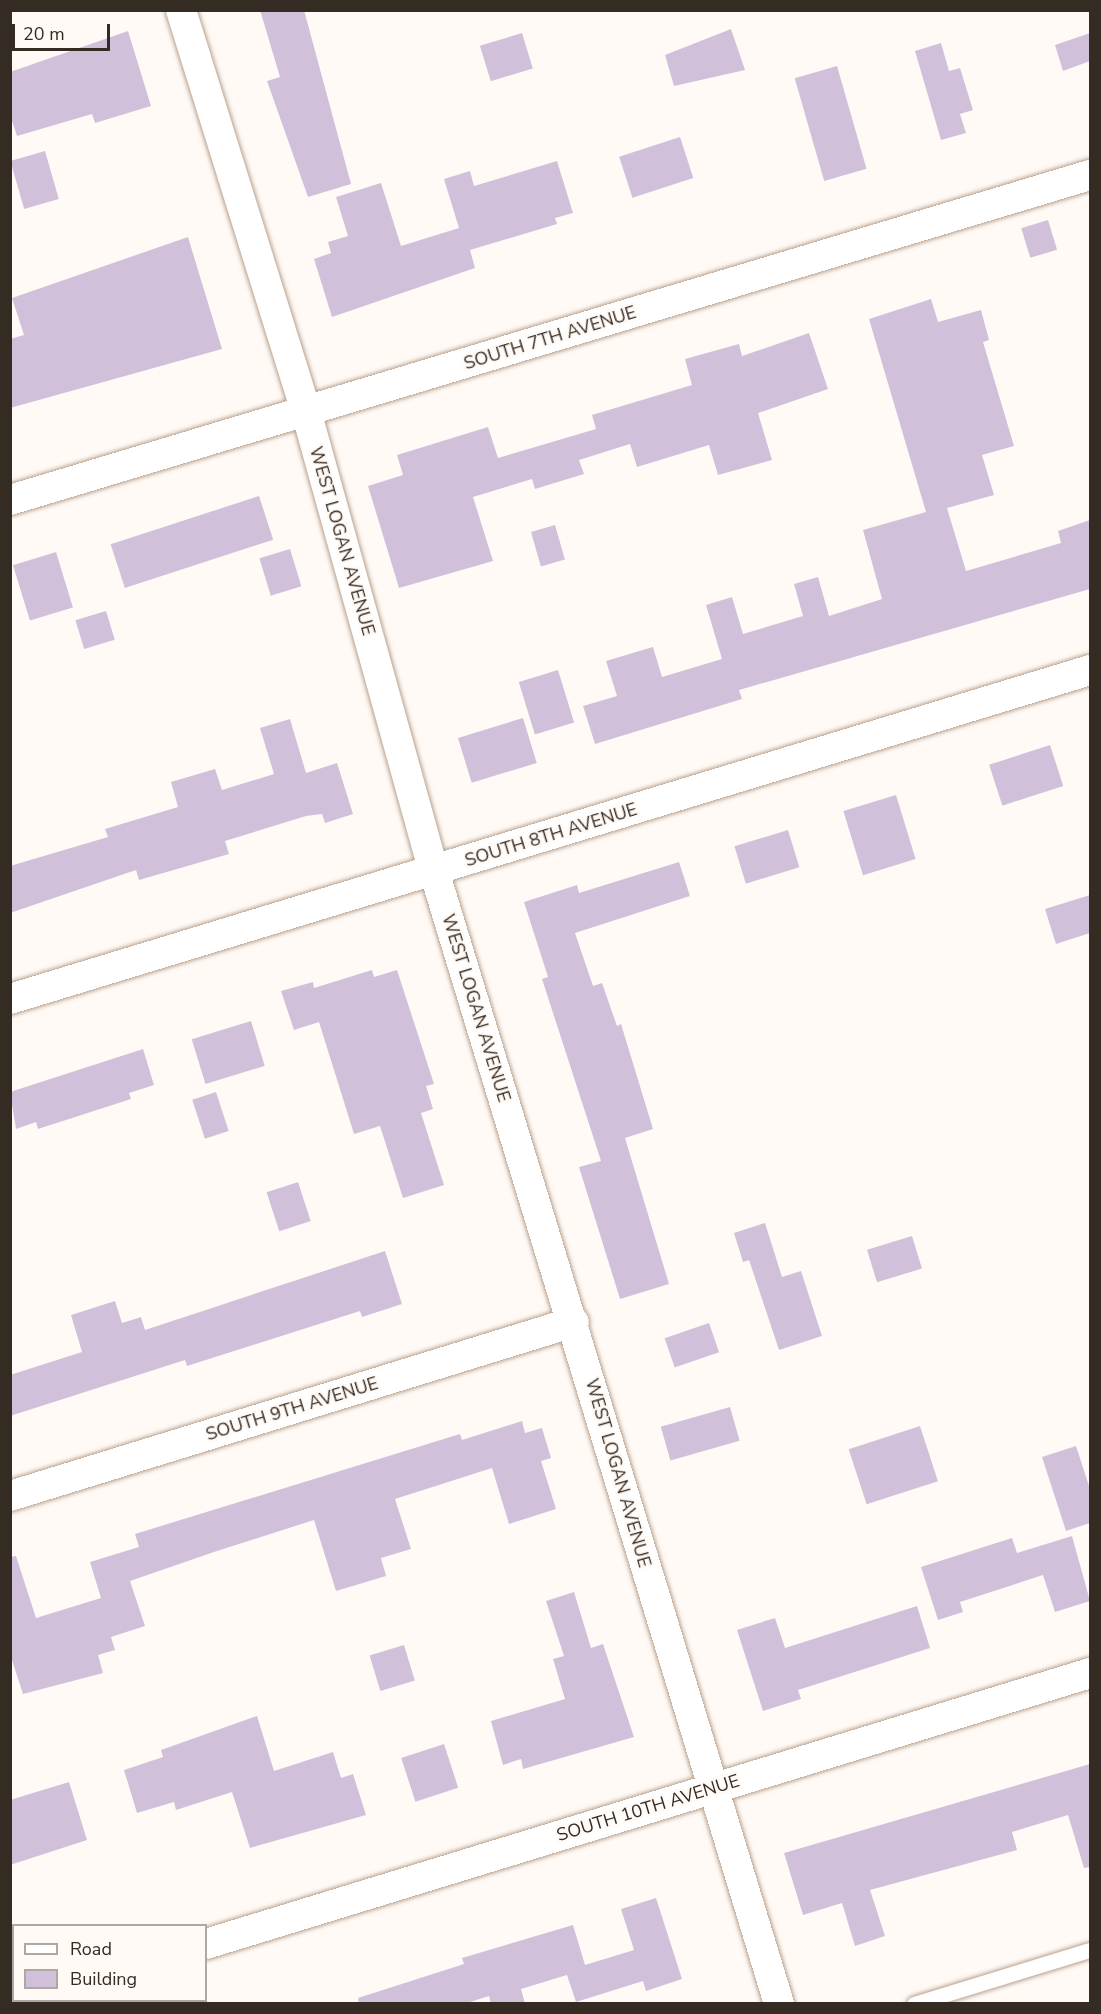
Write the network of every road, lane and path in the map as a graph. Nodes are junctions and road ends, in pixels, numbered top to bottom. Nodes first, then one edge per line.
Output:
1 (181, 10) edge
2 (1090, 175) edge
3 (306, 411) junction
4 (10, 500) edge
5 (1090, 670) edge
6 (434, 871) junction
7 (10, 999) edge
8 (574, 1322) junction
9 (10, 1496) edge
10 (1090, 1673) edge
11 (711, 1788) junction
12 (207, 1944) edge
13 (1090, 1950) edge
14 (778, 2004) edge
15 (914, 2004) edge

1 - 3 street, WEST LOGAN AVENUE
2 - 3 street, SOUTH 7TH AVENUE
3 - 4 street, SOUTH 7TH AVENUE
3 - 6 street, WEST LOGAN AVENUE
5 - 6 street, SOUTH 8TH AVENUE
6 - 7 street, SOUTH 8TH AVENUE
6 - 8 street, WEST LOGAN AVENUE
8 - 9 street, SOUTH 9TH AVENUE
8 - 11 street, WEST LOGAN AVENUE
10 - 11 street, SOUTH 10TH AVENUE
11 - 12 street, SOUTH 10TH AVENUE
11 - 14 street, WEST LOGAN AVENUE
13 - 15 lane

